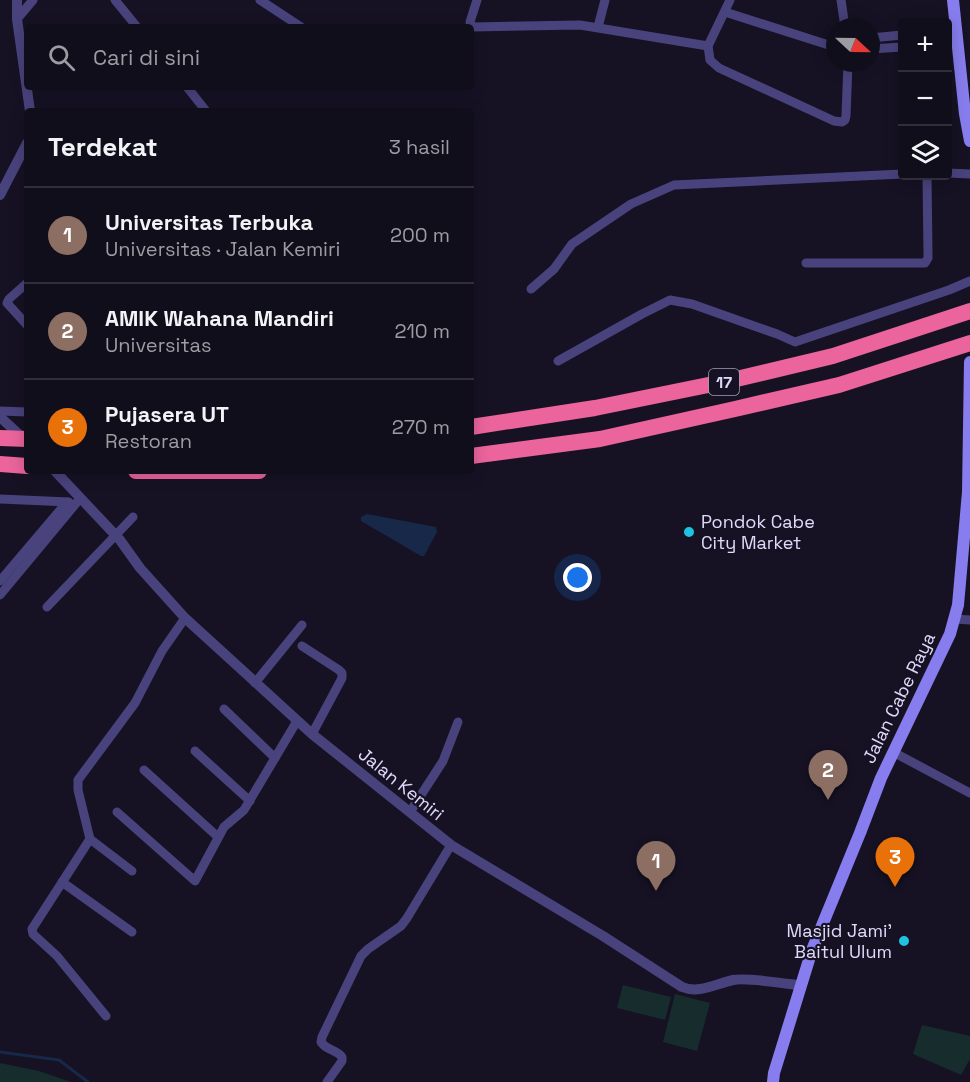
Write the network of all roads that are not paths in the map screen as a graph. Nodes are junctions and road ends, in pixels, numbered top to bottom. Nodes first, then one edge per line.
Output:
1 (16, 0) edge
2 (33, 0) edge
3 (115, 0) edge
4 (260, 0) edge
5 (477, 0) edge
6 (605, 0) edge
7 (730, 0) edge
8 (841, 0) edge
9 (953, 0) edge
10 (725, 12) junction
11 (844, 18) edge
12 (17, 19) junction
13 (135, 24) edge
14 (296, 24) edge
15 (471, 24) edge
16 (474, 27) edge
17 (598, 27) junction
18 (898, 35) edge
19 (952, 35) edge
20 (880, 37) edge
21 (826, 44) edge
22 (708, 46) junction
23 (898, 47) edge
24 (880, 49) edge
25 (24, 69) edge
26 (848, 72) edge
27 (27, 90) edge
28 (189, 90) edge
29 (30, 108) edge
30 (204, 108) edge
31 (970, 141) edge
32 (24, 149) edge
33 (952, 173) edge
34 (898, 174) edge
35 (970, 174) edge
36 (927, 180) edge
37 (0, 195) edge
38 (806, 263) dead end
39 (970, 281) edge
40 (24, 286) edge
41 (531, 289) dead end
42 (970, 311) edge
43 (24, 322) edge
44 (970, 343) edge
45 (558, 361) dead end
46 (970, 363) edge
47 (970, 368) edge
48 (24, 412) edge
49 (2, 416) edge
50 (474, 427) edge
51 (0, 438) edge
52 (24, 438) edge
53 (24, 441) edge
54 (474, 456) edge
55 (0, 464) edge
56 (24, 466) edge
57 (58, 474) edge
58 (969, 489) edge
59 (79, 498) junction
60 (0, 499) edge
61 (67, 502) junction
62 (133, 517) dead end
63 (115, 535) junction
64 (0, 581) edge
65 (0, 595) edge
66 (47, 607) dead end
67 (185, 618) junction
68 (955, 619) junction
69 (970, 620) edge
70 (302, 625) dead end
71 (303, 646) dead end
72 (255, 683) junction
73 (224, 709) dead end
74 (297, 721) junction
75 (458, 722) dead end
76 (312, 734) junction
77 (195, 751) dead end
78 (893, 752) junction
79 (275, 758) junction
80 (144, 770) dead end
81 (970, 793) edge
82 (250, 801) junction
83 (117, 812) dead end
84 (410, 812) junction
85 (218, 837) junction
86 (90, 839) junction
87 (451, 845) junction
88 (132, 871) dead end
89 (62, 882) junction
90 (132, 932) dead end
91 (800, 986) junction
92 (106, 1016) dead end
93 (327, 1082) edge
94 (773, 1082) edge

1 - 12 street
2 - 12 street
3 - 13 street
4 - 14 street
5 - 15 street
6 - 17 street
7 - 10 street
8 - 11 street
9 - 19 main road
10 - 21 street
10 - 22 street
12 - 25 street
16 - 17 street
17 - 22 street
18 - 20 street
19 - 31 main road
22 - 26 street
23 - 24 street
27 - 29 street
28 - 30 street
32 - 37 street
33 - 35 street
34 - 41 street
36 - 38 street
39 - 45 street
40 - 43 street
42 - 50 highway, 17
44 - 54 highway, 17
46 - 47 main road, Jalan Cabe Raya
47 - 58 main road, Jalan Cabe Raya
48 - 49 street
49 - 52 street
51 - 53 highway
55 - 56 highway
57 - 59 street, Jalan Kemiri
58 - 68 main road, Jalan Cabe Raya
59 - 61 street
59 - 63 street, Jalan Kemiri
59 - 65 street
60 - 61 street
61 - 64 street
62 - 63 street
63 - 66 street
63 - 67 street, Jalan Kemiri
67 - 72 street, Jalan Kemiri
67 - 86 street
68 - 69 street
68 - 78 main road, Jalan Cabe Raya
70 - 72 street
71 - 76 street
72 - 74 street, Jalan Kemiri
73 - 79 street
74 - 76 street, Jalan Kemiri
74 - 79 street
75 - 84 street
76 - 84 street, Jalan Kemiri
77 - 82 street
78 - 81 street
78 - 91 main road, Jalan Cabe Raya
79 - 82 street
80 - 85 street
82 - 85 street
83 - 85 street
84 - 87 street, Jalan Kemiri
86 - 88 street
86 - 89 street
87 - 91 street, Jalan Kemiri
87 - 93 street
89 - 90 street
89 - 92 street
91 - 94 main road, Jalan Cabe Raya

